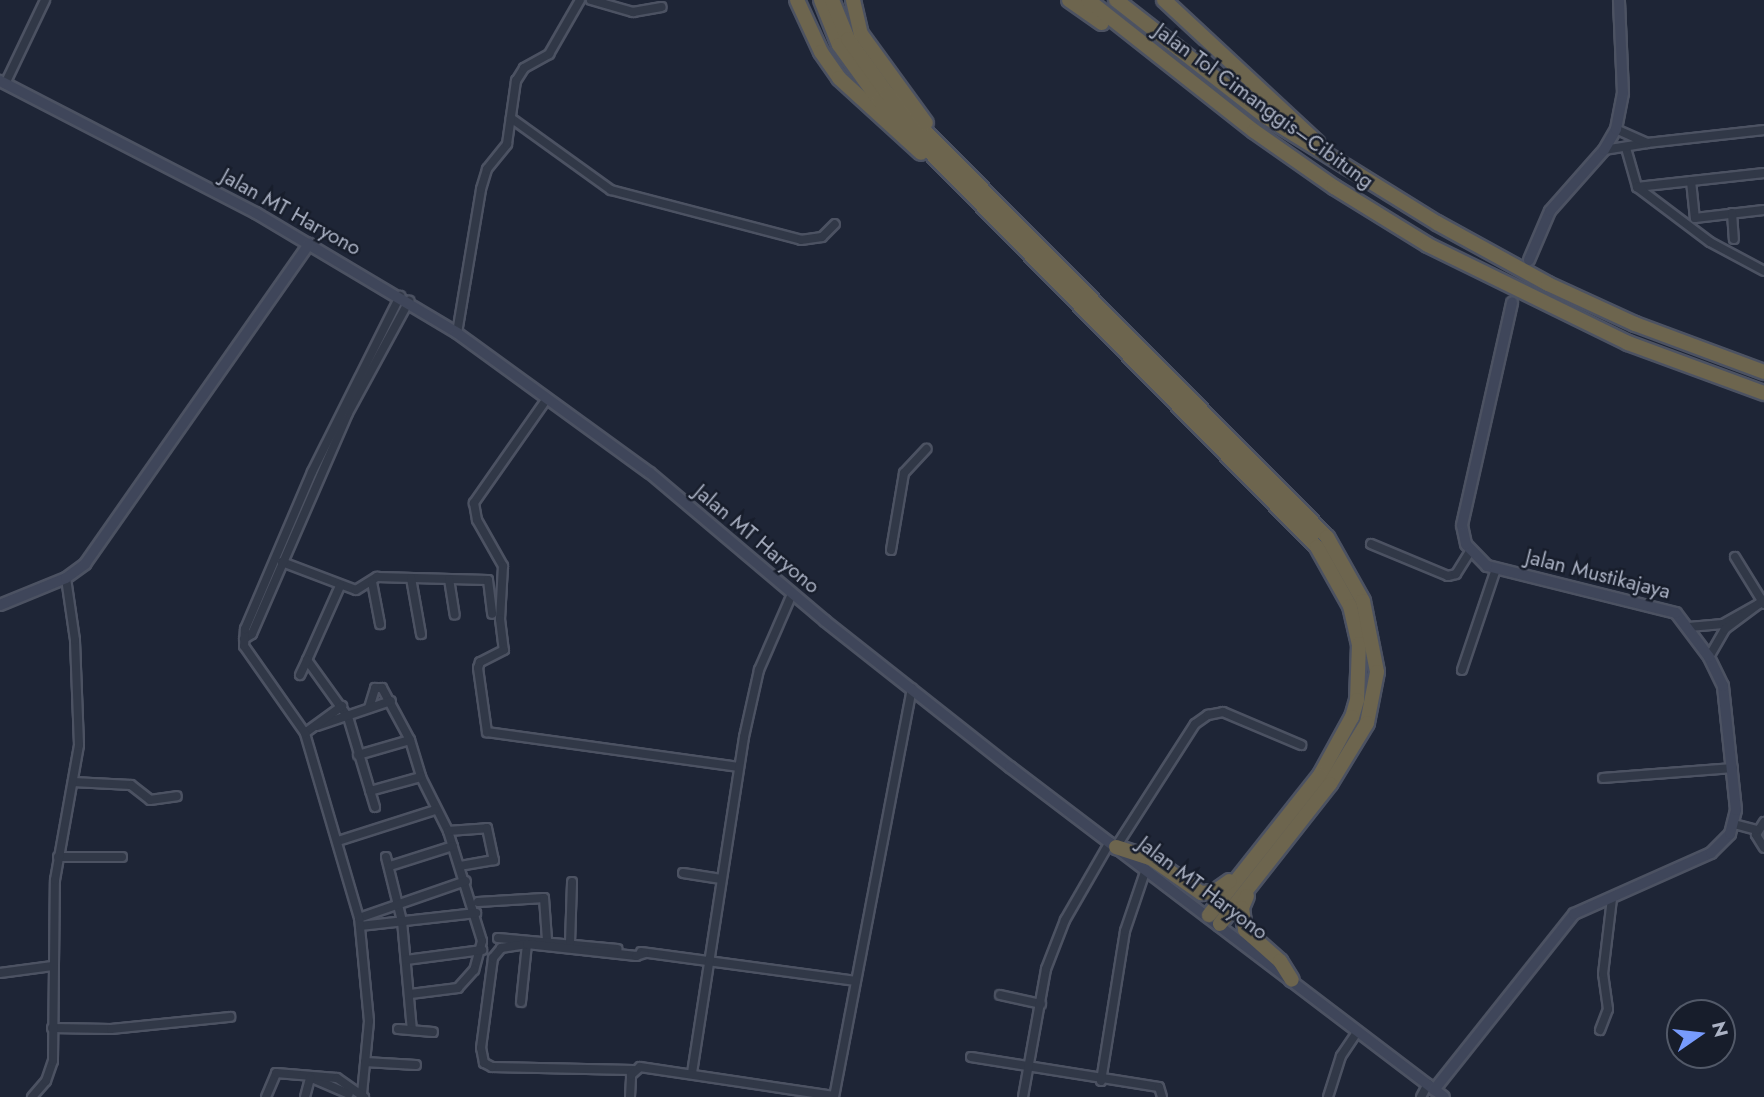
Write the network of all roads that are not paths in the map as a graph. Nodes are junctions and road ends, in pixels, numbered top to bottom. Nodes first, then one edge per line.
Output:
1 (45, 0) edge
2 (580, 0) edge
3 (591, 0) edge
4 (797, 0) edge
5 (821, 0) edge
6 (832, 0) edge
7 (853, 0) edge
8 (1069, 0) edge
9 (1088, 0) edge
10 (1116, 0) edge
11 (1164, 0) edge
12 (1619, 0) edge
13 (662, 7) dead end
14 (3, 83) edge
15 (1193, 84) junction
16 (511, 118) junction
17 (1616, 129) junction
18 (1764, 130) edge
19 (1647, 143) junction
20 (1626, 148) junction
21 (1604, 150) junction
22 (953, 159) junction
23 (1345, 169) junction
24 (1764, 173) edge
25 (1691, 181) junction
26 (1637, 187) junction
27 (976, 198) junction
28 (1764, 210) edge
29 (1731, 213) junction
30 (835, 224) dead end
31 (1734, 239) dead end
32 (309, 244) junction
33 (1529, 260) dead end
34 (1764, 271) edge
35 (405, 298) junction
36 (1512, 303) dead end
37 (457, 333) junction
38 (1764, 372) edge
39 (1764, 393) edge
40 (546, 400) junction
41 (926, 449) dead end
42 (1371, 544) dead end
43 (891, 550) dead end
44 (1470, 552) junction
45 (1735, 557) dead end
46 (280, 561) junction
47 (1496, 569) junction
48 (66, 578) junction
49 (411, 578) junction
50 (449, 579) junction
51 (372, 582) junction
52 (340, 586) junction
53 (792, 594) junction
54 (1763, 602) edge
55 (0, 605) edge
56 (492, 614) dead end
57 (455, 615) dead end
58 (380, 624) dead end
59 (1689, 627) junction
60 (421, 634) dead end
61 (1709, 657) junction
62 (307, 660) junction
63 (1462, 670) dead end
64 (300, 675) dead end
65 (912, 688) junction
66 (391, 701) junction
67 (342, 706) junction
68 (369, 708) junction
69 (348, 717) junction
70 (317, 726) junction
71 (305, 733) junction
72 (410, 740) junction
73 (1301, 745) dead end
74 (1345, 748) junction
75 (358, 755) junction
76 (739, 767) junction
77 (1732, 768) junction
78 (421, 777) junction
79 (1603, 778) dead end
80 (73, 782) junction
81 (370, 791) junction
82 (177, 796) dead end
83 (375, 807) dead end
84 (435, 810) junction
85 (1764, 822) edge
86 (1734, 824) junction
87 (1756, 830) junction
88 (447, 831) junction
89 (338, 841) junction
90 (1113, 844) junction
91 (453, 846) junction
92 (1764, 848) edge
93 (58, 857) junction
94 (122, 858) dead end
95 (461, 866) junction
96 (1146, 869) junction
97 (683, 873) dead end
98 (1248, 875) junction
99 (720, 879) junction
100 (466, 881) junction
101 (572, 882) dead end
102 (1612, 899) junction
103 (399, 902) junction
104 (478, 902) dead end
105 (476, 913) junction
106 (1215, 919) junction
107 (402, 921) junction
108 (359, 922) junction
109 (498, 938) dead end
110 (547, 940) junction
111 (570, 943) junction
112 (527, 944) junction
113 (482, 950) junction
114 (645, 953) junction
115 (406, 960) junction
116 (707, 963) junction
117 (53, 966) junction
118 (0, 973) edge
119 (1292, 980) junction
120 (856, 981) junction
121 (410, 994) junction
122 (1000, 995) dead end
123 (521, 1002) dead end
124 (1041, 1004) junction
125 (230, 1017) dead end
126 (52, 1028) junction
127 (398, 1029) dead end
128 (412, 1030) junction
129 (1600, 1030) dead end
130 (1358, 1031) junction
131 (433, 1032) dead end
132 (971, 1057) dead end
133 (365, 1062) junction
134 (416, 1065) dead end
135 (1028, 1069) junction
136 (633, 1070) junction
137 (692, 1073) junction
138 (311, 1078) junction
139 (1101, 1081) junction
140 (1431, 1087) junction
141 (349, 1095) edge
142 (363, 1096) edge
143 (834, 1096) edge
144 (32, 1097) edge
145 (266, 1097) edge
146 (305, 1097) edge
147 (630, 1097) edge
148 (1023, 1097) edge
149 (1162, 1097) edge
150 (1328, 1097) edge
151 (1421, 1097) edge
152 (1444, 1097) edge

1 - 14 street
2 - 16 street
3 - 13 street
4 - 27 highway
5 - 27 highway
6 - 22 highway
7 - 22 highway
8 - 15 highway
9 - 15 highway, Jalan Tol Cimanggis–Cibitung
10 - 23 highway, Jalan Tol Cimanggis–Cibitung
11 - 23 highway
12 - 17 street
14 - 32 street, Jalan MT Haryono
15 - 39 highway, Jalan Tol Cimanggis–Cibitung
16 - 30 street
16 - 37 street
17 - 19 street
17 - 21 street
18 - 19 street
19 - 20 street
20 - 21 street
20 - 26 street
21 - 33 street
22 - 74 highway
23 - 38 highway, Jalan Tol Cimanggis–Cibitung
24 - 25 street
25 - 26 street
25 - 29 street
26 - 34 street
27 - 74 highway
28 - 29 street
29 - 31 street
32 - 35 street, Jalan MT Haryono
32 - 48 street
35 - 37 street, Jalan MT Haryono
35 - 46 street
36 - 44 street
37 - 40 street, Jalan MT Haryono
40 - 53 street, Jalan MT Haryono
40 - 76 street
41 - 43 street
42 - 44 street
44 - 47 street, Jalan Mustikajaya
45 - 54 street
46 - 52 street
46 - 71 street
47 - 59 street, Jalan Mustikajaya
47 - 63 street
48 - 55 street
48 - 80 street
49 - 50 street
49 - 51 street
49 - 60 street
50 - 56 street
50 - 57 street
51 - 52 street
51 - 58 street
52 - 62 street
53 - 65 street, Jalan MT Haryono
53 - 76 street
54 - 59 street
54 - 61 street
59 - 61 street, Jalan Mustikajaya
61 - 77 street, Jalan Mustikajaya
62 - 64 street
62 - 67 street
65 - 90 street, Jalan MT Haryono
65 - 120 street
66 - 68 street
66 - 68 street
66 - 72 street
67 - 69 street
67 - 70 street
68 - 69 street
69 - 70 street
69 - 75 street
70 - 71 street
71 - 89 street
72 - 75 street
72 - 78 street
73 - 90 street
74 - 98 highway
75 - 81 street
76 - 99 street
77 - 79 street
77 - 86 street, Jalan Mustikajaya
78 - 81 street
78 - 84 street
80 - 82 street
80 - 93 street
81 - 83 street
84 - 88 street
84 - 89 street
85 - 87 street
86 - 87 street
86 - 102 street
87 - 92 street
88 - 91 street
88 - 95 street
89 - 108 street
90 - 96 street, Jalan MT Haryono
90 - 98 highway
90 - 124 street
91 - 95 street
91 - 103 street
93 - 94 street
93 - 117 street
95 - 100 street
96 - 106 street, Jalan MT Haryono
96 - 139 street
97 - 99 street
98 - 106 highway
98 - 119 highway
99 - 116 street
100 - 103 street
100 - 105 street
101 - 111 street
102 - 129 street
102 - 140 street
103 - 107 street
103 - 108 street
104 - 110 street
105 - 107 street
105 - 113 street
106 - 119 street, Jalan MT Haryono
107 - 108 street
107 - 115 street
108 - 133 street
109 - 110 street
110 - 111 street
111 - 114 street
112 - 114 street
112 - 123 street
112 - 136 street
113 - 115 street
113 - 121 street
114 - 116 street
115 - 121 street
116 - 120 street
116 - 137 street
117 - 118 street
117 - 126 street
119 - 130 street, Jalan MT Haryono
120 - 143 street
121 - 128 street
122 - 124 street
124 - 135 street
125 - 126 street
126 - 144 street
127 - 128 street
128 - 131 street
130 - 140 street, Jalan MT Haryono
130 - 150 street
132 - 135 street
133 - 134 street
133 - 142 street
135 - 139 street
135 - 148 street
136 - 137 street
136 - 147 street
137 - 143 street
138 - 141 street
138 - 145 street
138 - 146 street
139 - 149 street
140 - 151 street
140 - 152 street, Jalan MT Haryono
141 - 142 street

